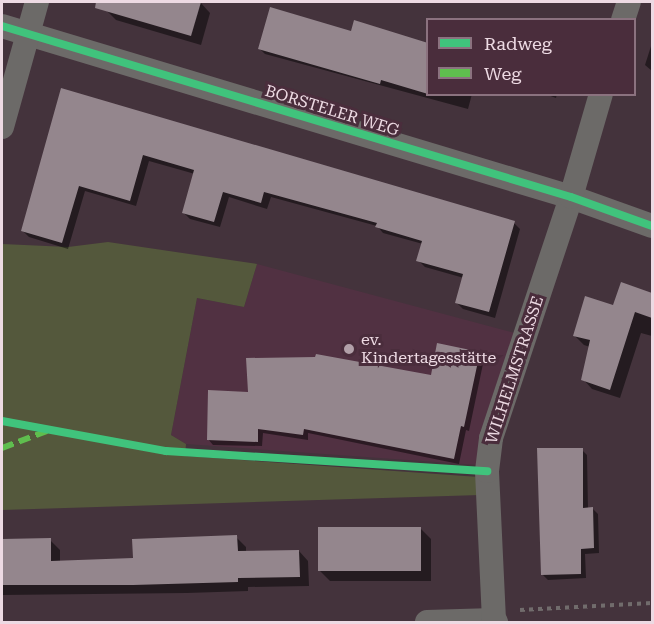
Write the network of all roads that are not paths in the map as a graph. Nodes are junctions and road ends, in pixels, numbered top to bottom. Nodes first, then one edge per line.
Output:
1 (37, 2) edge
2 (629, 2) edge
3 (624, 18) edge
4 (2, 26) edge
5 (28, 34) junction
6 (600, 96) edge
7 (2, 127) edge
8 (571, 197) junction
9 (652, 226) edge
10 (495, 621) edge
11 (427, 622) edge

1 - 5 street
2 - 3 street
4 - 5 street, BORSTELER WEG
5 - 7 street
5 - 8 street, BORSTELER WEG
6 - 8 street, WILHELMSTRASSE
8 - 9 street, BORSTELER WEG
8 - 10 street, WILHELMSTRASSE
10 - 11 street

